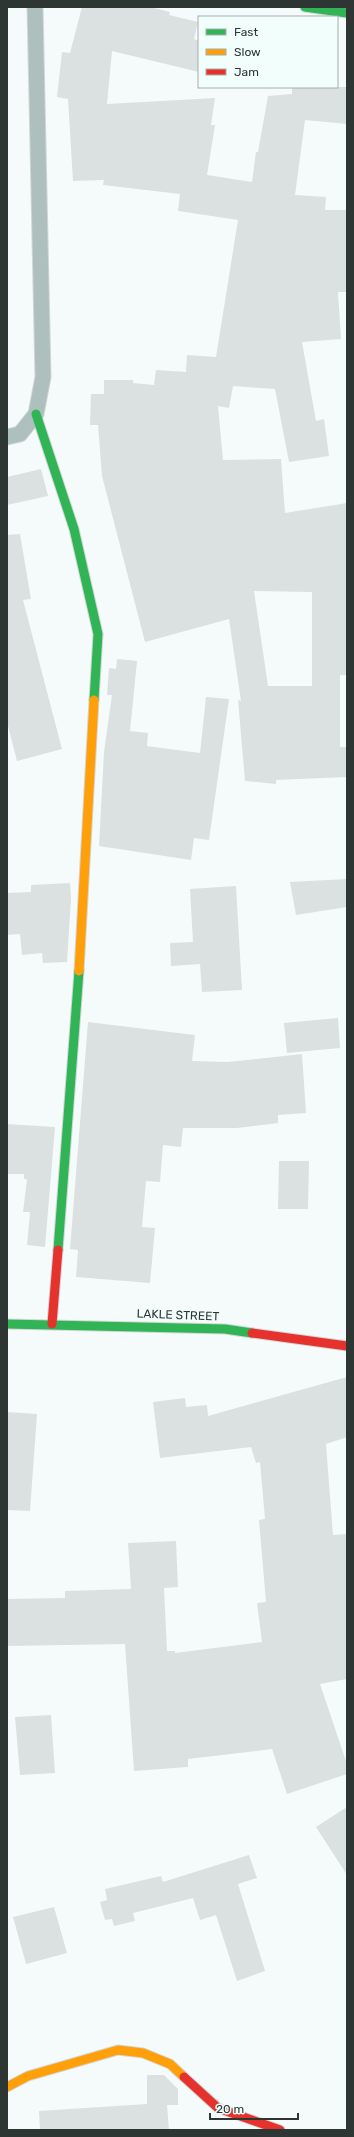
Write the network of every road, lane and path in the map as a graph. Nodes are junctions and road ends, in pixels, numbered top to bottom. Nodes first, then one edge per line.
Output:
1 (35, 7) edge
2 (305, 7) edge
3 (347, 13) edge
4 (36, 414) junction
5 (7, 437) edge
6 (7, 1324) edge
7 (52, 1324) junction
8 (347, 1346) edge
9 (7, 2087) edge
10 (280, 2130) edge

1 - 4 lane
2 - 3 street
4 - 5 lane
4 - 7 street
6 - 7 street, LAKLE STREET
7 - 8 street, LAKLE STREET
9 - 10 street

